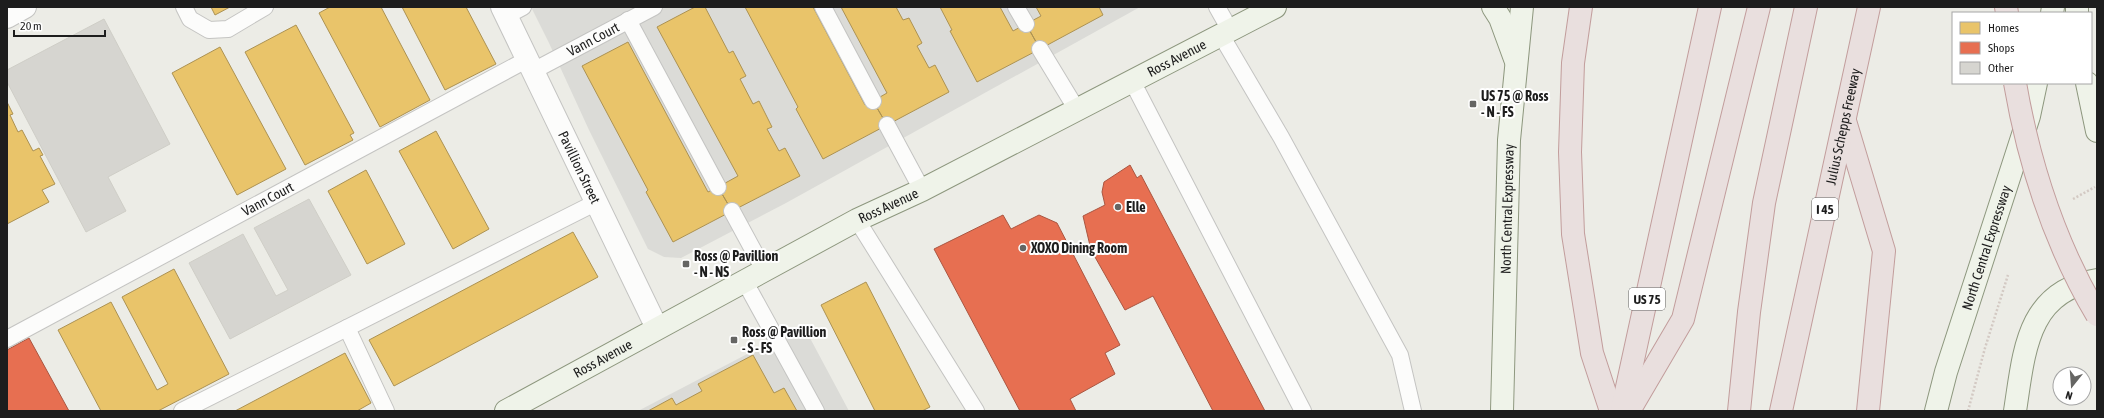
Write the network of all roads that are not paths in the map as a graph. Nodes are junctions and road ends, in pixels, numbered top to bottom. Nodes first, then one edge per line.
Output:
1 (25, 7) edge
2 (184, 7) edge
3 (265, 7) edge
4 (654, 7) edge
5 (823, 7) edge
6 (1016, 7) edge
7 (1217, 7) edge
8 (1275, 7) edge
9 (1493, 7) edge
10 (1522, 7) edge
11 (1581, 7) edge
12 (1710, 7) edge
13 (1759, 7) edge
14 (1806, 7) edge
15 (1869, 7) edge
16 (510, 10) edge
17 (7, 17) edge
18 (628, 20) junction
19 (1026, 24) dead end
20 (1226, 32) junction
21 (1040, 49) dead end
22 (1516, 63) junction
23 (530, 65) junction
24 (1132, 81) junction
25 (2015, 84) edge
26 (2036, 84) edge
27 (2086, 84) edge
28 (874, 100) dead end
29 (1077, 110) junction
30 (1844, 119) junction
31 (887, 125) dead end
32 (2097, 131) edge
33 (718, 186) dead end
34 (922, 190) junction
35 (597, 202) junction
36 (732, 211) dead end
37 (857, 220) junction
38 (765, 272) junction
39 (2097, 280) edge
40 (745, 282) junction
41 (2097, 315) edge
42 (347, 328) junction
43 (657, 328) junction
44 (7, 339) edge
45 (182, 411) edge
46 (386, 411) edge
47 (506, 411) edge
48 (816, 411) edge
49 (976, 411) edge
50 (1303, 411) edge
51 (1413, 411) edge
52 (1502, 411) edge
53 (1611, 411) edge
54 (1622, 411) edge
55 (1629, 411) edge
56 (1740, 411) edge
57 (1781, 411) edge
58 (1868, 411) edge
59 (1936, 411) edge
60 (2016, 411) edge

1 - 17 street
2 - 3 lane
4 - 18 lane, Vann Court
5 - 28 lane
6 - 19 lane
7 - 20 lane
8 - 20 main road, Ross Avenue
9 - 22 main road
10 - 22 main road, North Central Expressway
11 - 53 highway
12 - 54 highway, US 75
13 - 55 highway
14 - 56 highway
15 - 30 highway, Julius Schepps Freeway / I 45
16 - 23 street, Pavillion Street
18 - 23 lane, Vann Court
18 - 33 lane
20 - 24 main road, Ross Avenue
20 - 51 lane
21 - 29 lane
22 - 52 main road, North Central Expressway
23 - 35 street, Pavillion Street
23 - 44 lane, Vann Court
24 - 29 main road, Ross Avenue
24 - 50 lane
25 - 41 highway, bridge
26 - 59 main road, North Central Expressway
27 - 32 main road
29 - 34 main road, Ross Avenue
30 - 57 highway, Julius Schepps Freeway / I 45
30 - 58 highway
31 - 34 lane
34 - 37 main road, Ross Avenue
35 - 42 lane
35 - 43 street, Pavillion Street
36 - 38 lane
37 - 38 main road, Ross Avenue
37 - 49 lane
38 - 40 main road, Ross Avenue
39 - 60 main road
40 - 43 main road, Ross Avenue
40 - 48 lane
42 - 45 lane
42 - 46 lane
43 - 47 main road, Ross Avenue

